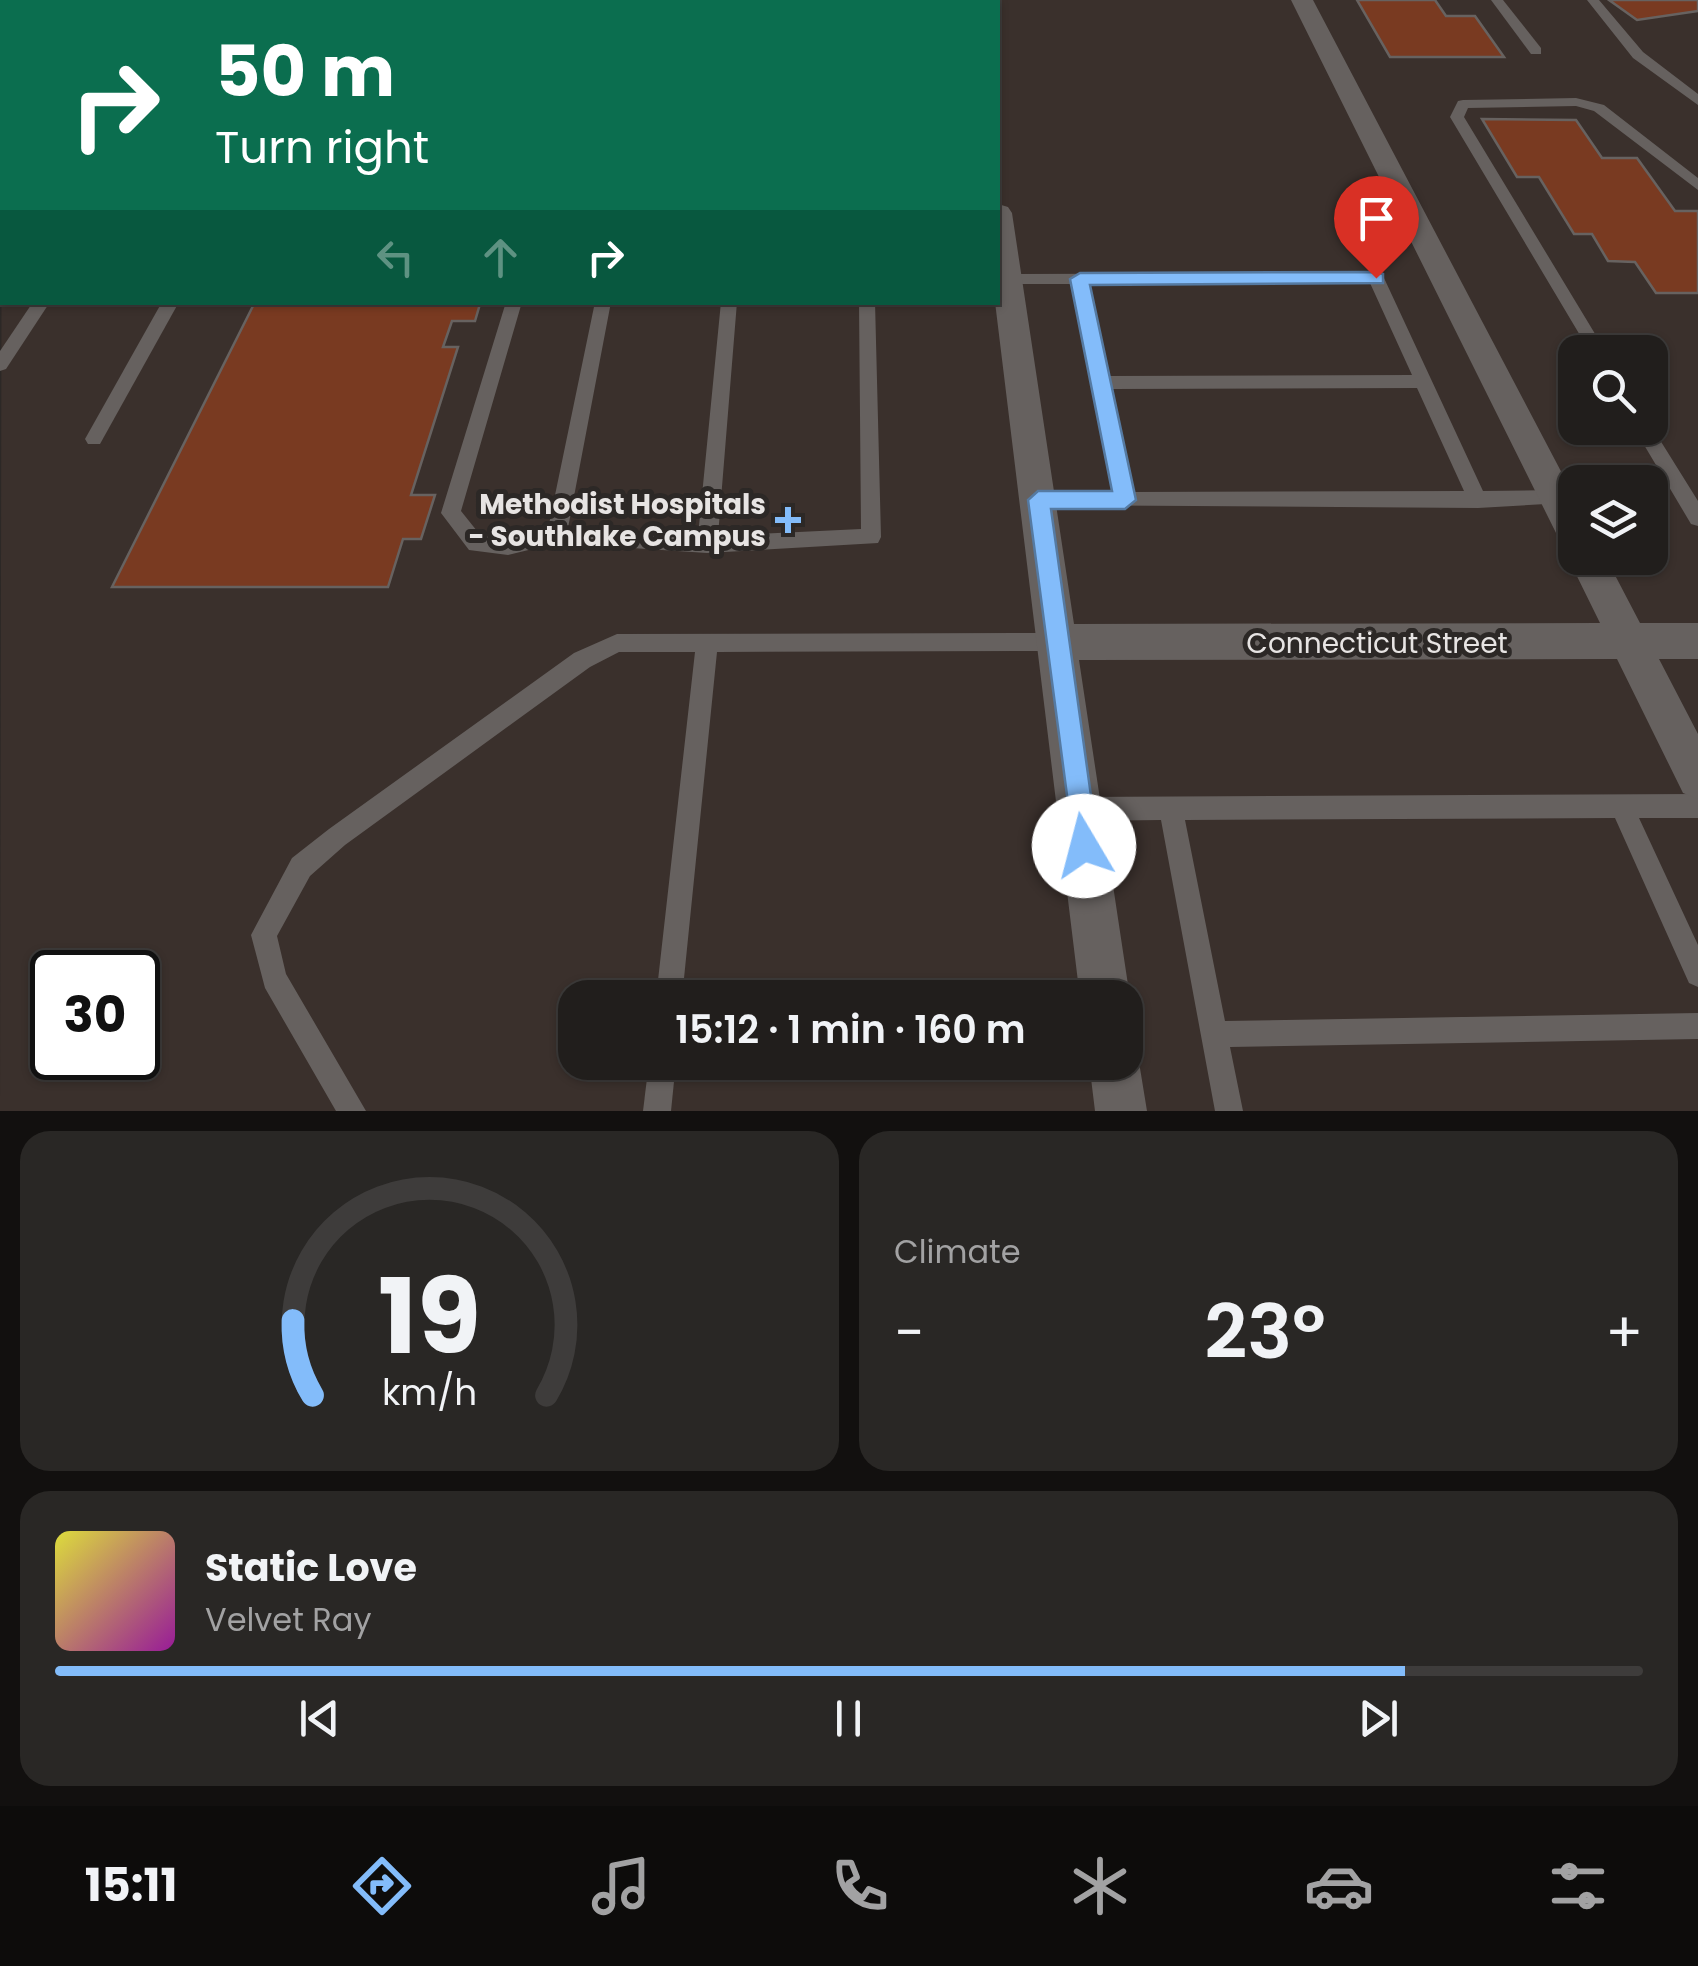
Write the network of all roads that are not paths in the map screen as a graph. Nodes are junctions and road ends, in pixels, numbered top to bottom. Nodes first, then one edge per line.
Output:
1 (1302, 0) edge
2 (1497, 0) edge
3 (1593, 0) edge
4 (1536, 51) dead end
5 (1698, 100) edge
6 (1698, 186) edge
7 (1000, 246) edge
8 (1002, 279) edge
9 (1080, 279) junction
10 (40, 305) edge
11 (169, 305) edge
12 (513, 305) edge
13 (602, 305) edge
14 (729, 305) edge
15 (867, 305) edge
16 (1588, 335) edge
17 (0, 365) edge
18 (1424, 381) junction
19 (1100, 383) junction
20 (94, 439) dead end
21 (1653, 445) edge
22 (1556, 498) junction
23 (1038, 500) junction
24 (1125, 500) junction
25 (1478, 500) junction
26 (1558, 502) edge
27 (1698, 518) edge
28 (557, 534) junction
29 (707, 545) junction
30 (1596, 575) edge
31 (1056, 642) junction
32 (1698, 642) edge
33 (707, 644) junction
34 (1631, 644) junction
35 (1698, 778) edge
36 (1698, 806) edge
37 (1622, 807) junction
38 (1079, 809) junction
39 (1171, 809) junction
40 (1698, 974) edge
41 (672, 980) edge
42 (1103, 980) edge
43 (1698, 1026) edge
44 (1214, 1034) junction
45 (661, 1080) edge
46 (1117, 1080) edge
47 (352, 1111) edge
48 (658, 1111) edge
49 (1121, 1111) edge
50 (1229, 1111) edge

1 - 22 street
2 - 4 lane
3 - 5 lane
6 - 16 lane
7 - 8 street
8 - 9 lane
8 - 23 street
9 - 18 lane
9 - 19 lane
10 - 17 lane
11 - 20 lane
12 - 28 lane
13 - 28 lane
14 - 29 lane
15 - 29 lane
18 - 19 lane
18 - 25 lane
19 - 24 lane
21 - 27 lane
22 - 25 lane
22 - 26 street
23 - 24 lane
23 - 31 street
24 - 25 lane
28 - 29 lane
30 - 34 street
31 - 33 lane
31 - 34 street, Connecticut Street
31 - 38 street
32 - 34 street, Connecticut Street
33 - 41 lane
33 - 47 lane
34 - 35 street
36 - 37 lane
37 - 39 lane
37 - 40 lane
38 - 39 lane
38 - 42 street
39 - 44 lane
43 - 44 lane
44 - 50 lane
45 - 48 lane
46 - 49 street

